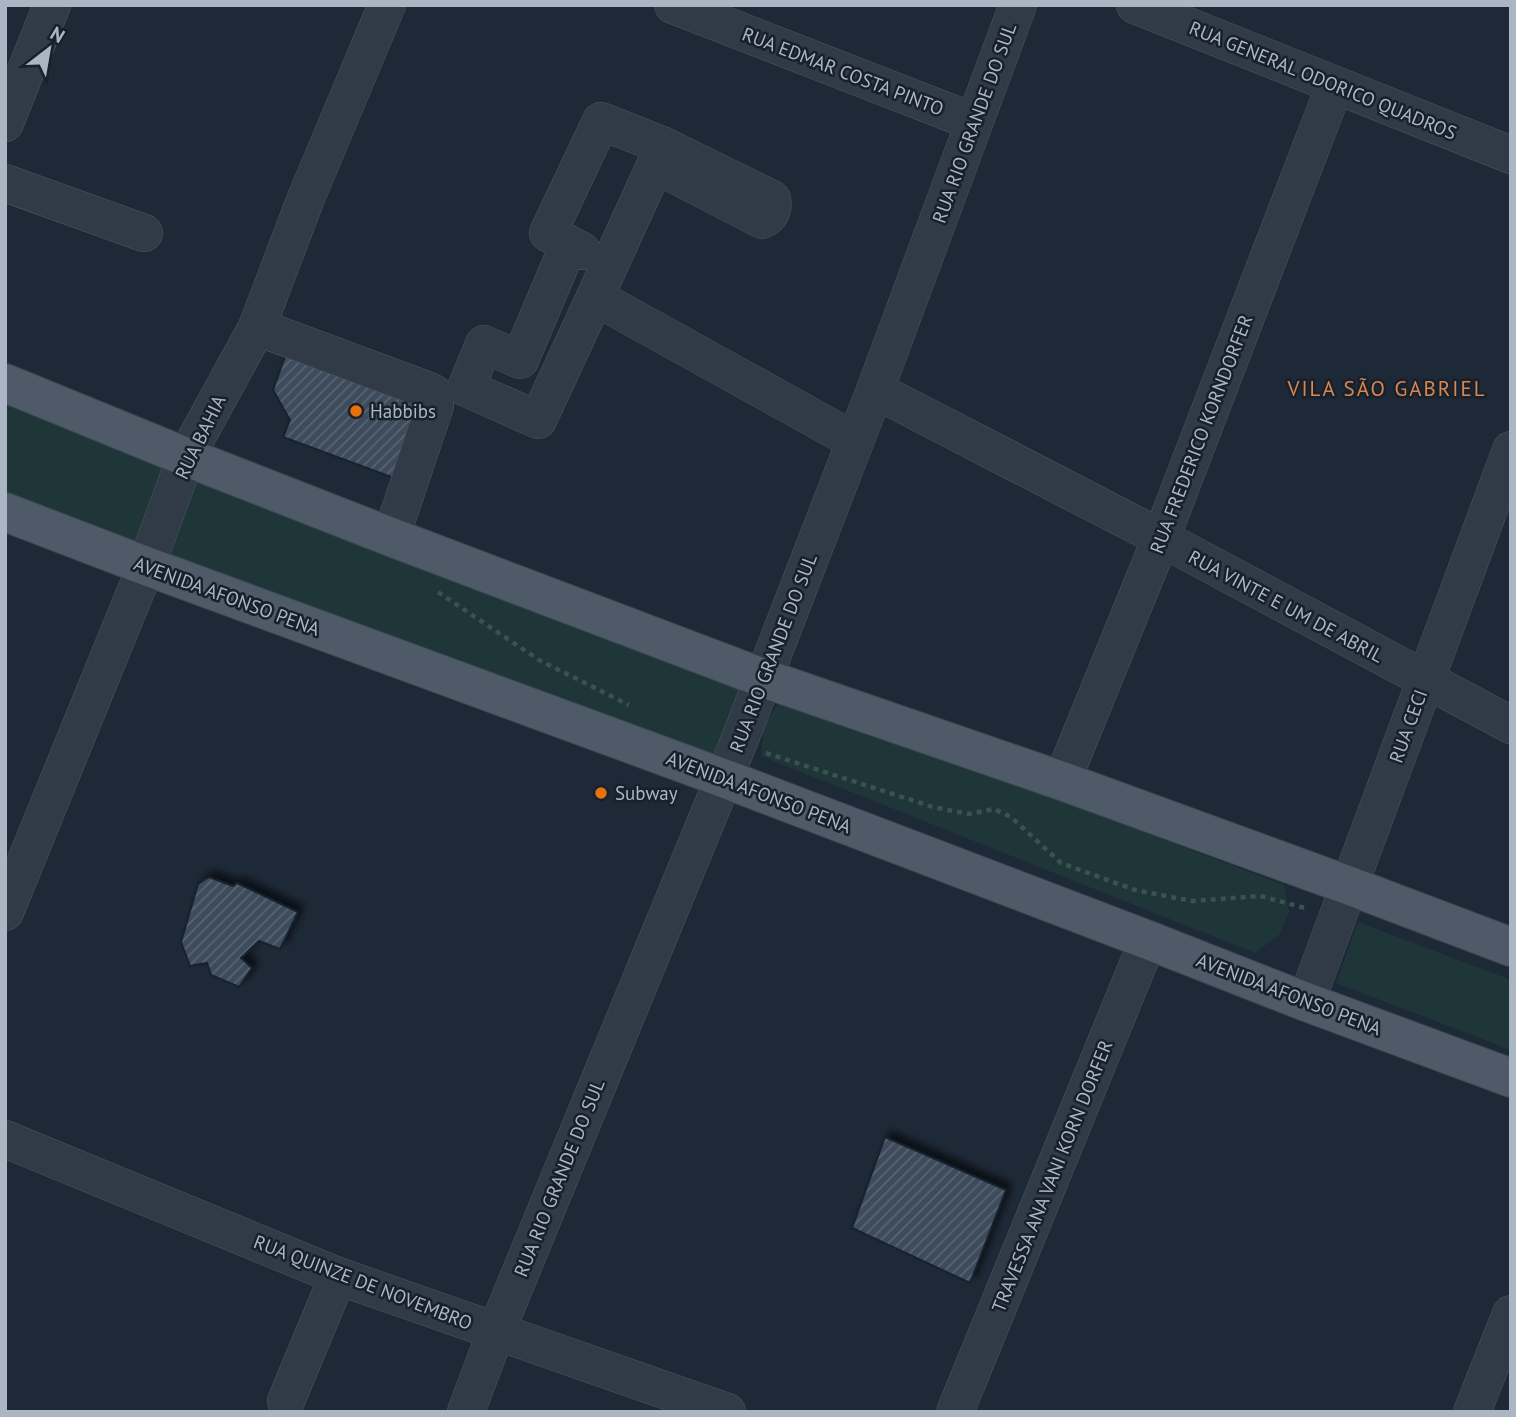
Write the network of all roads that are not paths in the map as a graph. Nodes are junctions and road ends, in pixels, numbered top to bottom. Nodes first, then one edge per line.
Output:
1 (52, 5) edge
2 (387, 5) edge
3 (673, 5) edge
4 (1018, 5) edge
5 (1135, 5) edge
6 (1335, 85) junction
7 (974, 122) junction
8 (5, 123) edge
9 (1511, 155) edge
10 (5, 183) edge
11 (145, 233) dead end
12 (569, 244) junction
13 (602, 281) junction
14 (257, 327) junction
15 (5, 383) edge
16 (875, 390) junction
17 (855, 441) junction
18 (1511, 450) edge
19 (186, 457) junction
20 (5, 512) edge
21 (391, 537) junction
22 (1161, 538) junction
23 (146, 566) junction
24 (763, 678) junction
25 (1424, 680) junction
26 (1511, 725) edge
27 (723, 778) junction
28 (1062, 781) junction
29 (1350, 886) junction
30 (5, 912) edge
31 (1148, 940) junction
32 (1511, 947) edge
33 (1306, 1002) junction
34 (1511, 1078) edge
35 (5, 1139) edge
36 (338, 1276) junction
37 (1511, 1314) edge
38 (496, 1332) junction
39 (286, 1401) dead end
40 (466, 1412) edge
41 (727, 1412) edge
42 (956, 1412) edge
43 (1472, 1412) edge

1 - 8 street
2 - 14 street, RUA BAHIA
3 - 7 street, RUA EDMAR COSTA PINTO
4 - 7 street, RUA RIO GRANDE DO SUL
5 - 6 street, RUA GENERAL ODORICO QUADROS
6 - 9 street, RUA GENERAL ODORICO QUADROS
6 - 22 street, RUA FREDERICO KORNDORFER
7 - 16 street, RUA RIO GRANDE DO SUL
10 - 11 street
12 - 13 street
12 - 13 street
12 - 13 street
13 - 17 street
14 - 19 street, RUA BAHIA
14 - 21 street
15 - 19 main road
16 - 17 street, RUA RIO GRANDE DO SUL
16 - 22 street, RUA VINTE E UM DE ABRIL
17 - 24 street, RUA RIO GRANDE DO SUL
18 - 25 street, RUA CECI
19 - 21 main road
19 - 23 street, RUA BAHIA
20 - 23 main road, AVENIDA AFONSO PENA
21 - 24 main road
22 - 25 street, RUA VINTE E UM DE ABRIL
22 - 28 street, RUA FREDERICO KORNDORFER
23 - 27 main road, AVENIDA AFONSO PENA
23 - 30 street, RUA BAHIA
24 - 27 street, RUA RIO GRANDE DO SUL
24 - 28 main road
25 - 26 street, RUA VINTE E UM DE ABRIL
25 - 29 street, RUA CECI
27 - 31 main road, AVENIDA AFONSO PENA
27 - 38 street, RUA RIO GRANDE DO SUL
28 - 29 main road
29 - 32 main road
29 - 33 street, RUA CECI
31 - 33 main road, AVENIDA AFONSO PENA
31 - 42 street, TRAVESSA ANA VANI KORN DORFER
33 - 34 main road, AVENIDA AFONSO PENA
35 - 36 street, RUA QUINZE DE NOVEMBRO
36 - 38 street, RUA QUINZE DE NOVEMBRO
36 - 39 street
37 - 43 street
38 - 40 street, RUA RIO GRANDE DO SUL
38 - 41 street, RUA QUINZE DE NOVEMBRO

